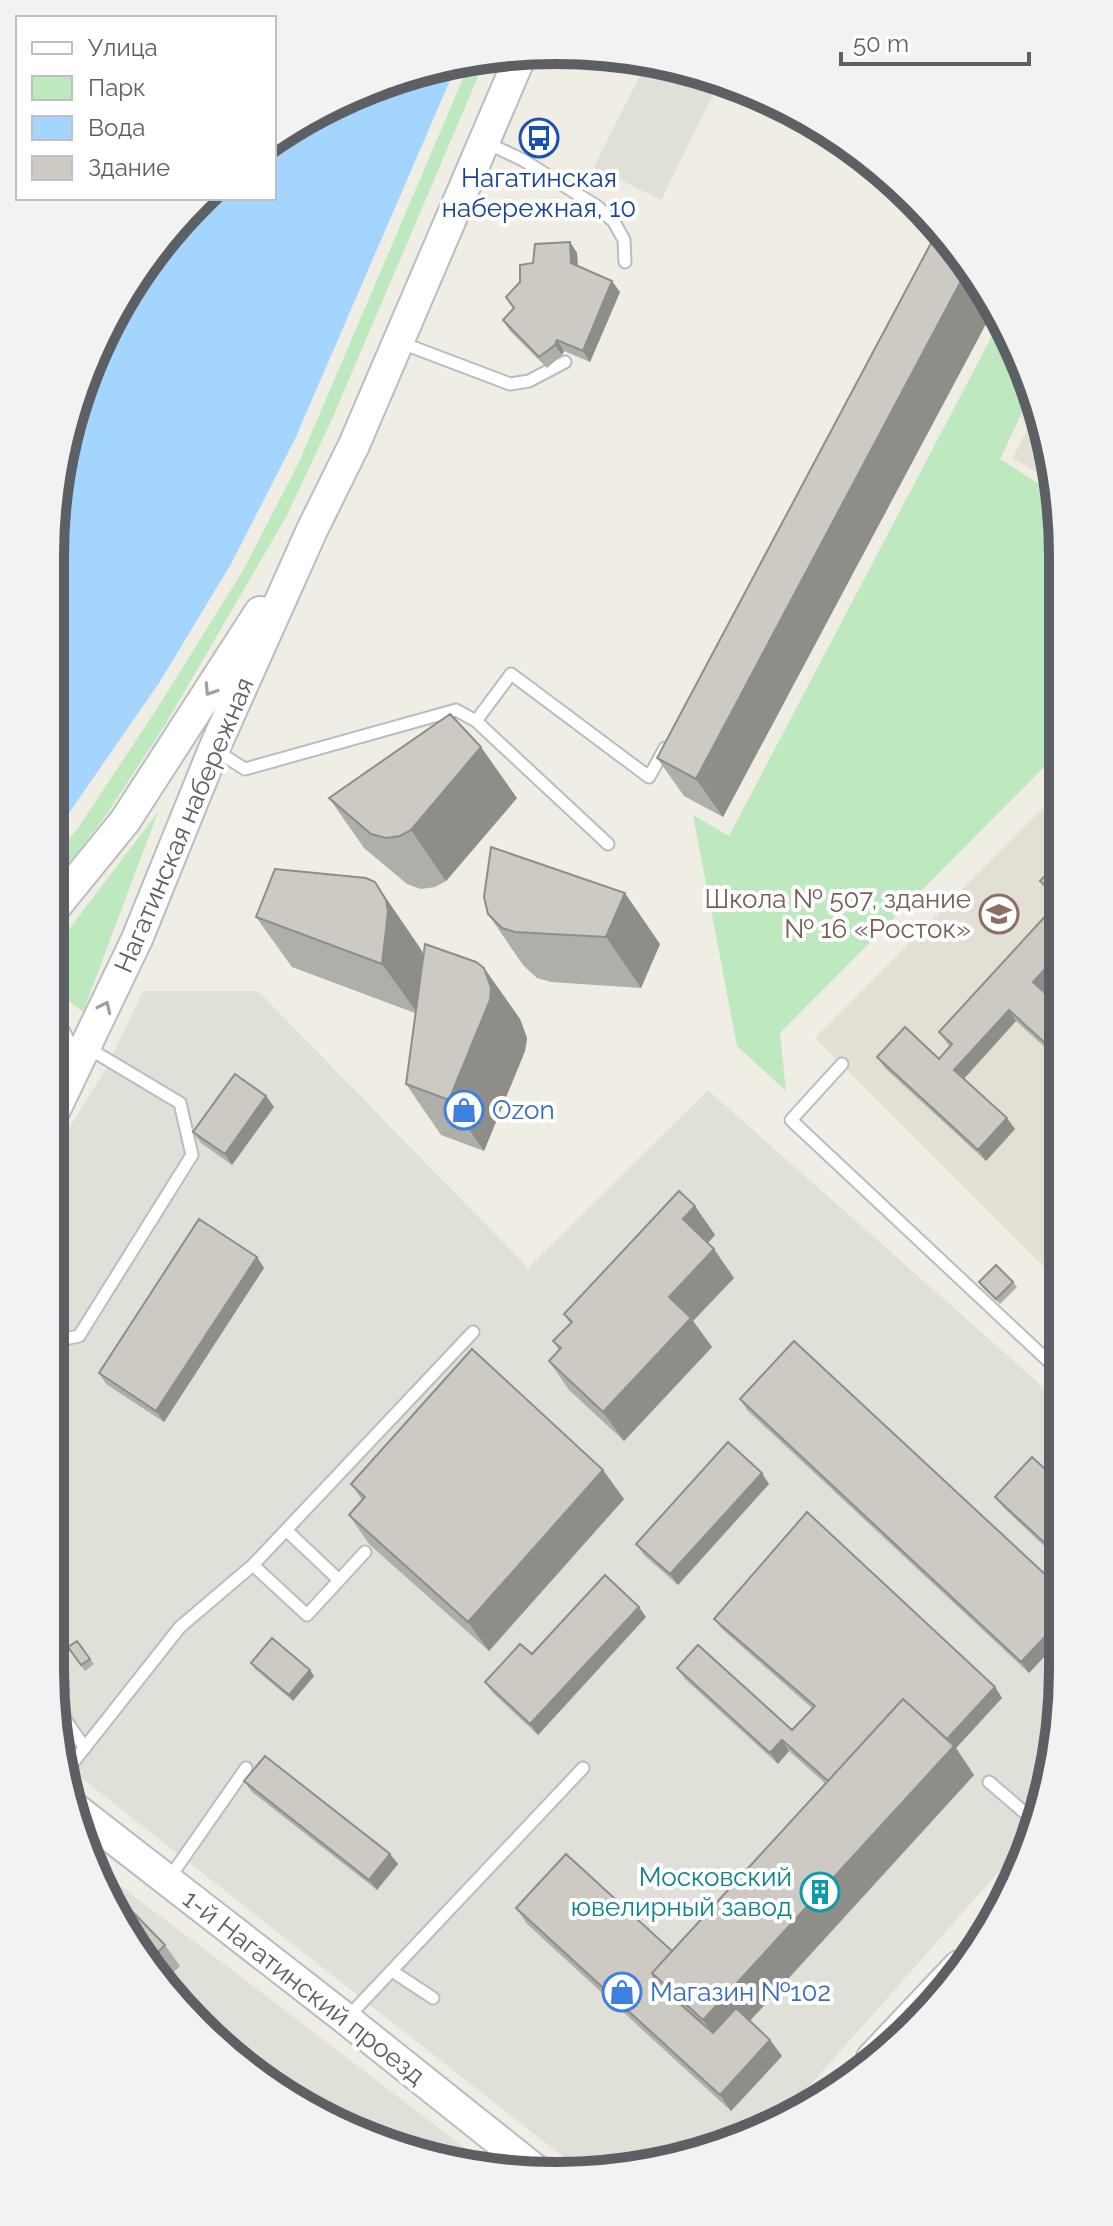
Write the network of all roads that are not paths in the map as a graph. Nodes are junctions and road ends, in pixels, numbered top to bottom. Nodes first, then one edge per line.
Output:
1 (517, 66) edge
2 (484, 142) junction
3 (625, 262) dead end
4 (398, 342) junction
5 (565, 362) dead end
6 (312, 530) junction
7 (476, 721) junction
8 (671, 736) edge
9 (214, 749) junction
10 (608, 844) dead end
11 (64, 896) edge
12 (86, 1046) junction
13 (842, 1064) dead end
14 (64, 1091) edge
15 (473, 1332) dead end
16 (64, 1339) edge
17 (1049, 1362) edge
18 (286, 1530) junction
19 (365, 1552) edge
20 (253, 1565) junction
21 (339, 1580) junction
22 (67, 1722) edge
23 (85, 1748) junction
24 (73, 1763) edge
25 (246, 1768) dead end
26 (583, 1768) dead end
27 (989, 1782) dead end
28 (1027, 1815) edge
29 (87, 1818) edge
30 (168, 1881) junction
31 (392, 1971) junction
32 (433, 1998) dead end
33 (346, 2019) junction
34 (521, 2161) edge

1 - 2 main road, Нагатинская набережная
2 - 3 lane
2 - 4 main road, Нагатинская набережная
4 - 5 lane
4 - 6 main road, Нагатинская набережная
6 - 9 main road, Нагатинская набережная
6 -> 11 main road, Нагатинская набережная
7 - 8 lane
7 - 9 lane
7 - 10 lane
12 -> 9 main road, Нагатинская набережная
12 - 14 main road, Нагатинская набережная
12 - 16 lane
13 - 17 lane
15 - 18 lane
18 - 20 lane
18 - 21 lane
19 - 21 lane
20 - 21 lane
20 - 23 lane
22 - 23 lane
23 - 24 lane
25 - 30 lane
26 - 31 lane
27 - 28 lane
29 - 30 main road, 1-й Нагатинский проезд
30 - 33 main road, 1-й Нагатинский проезд
31 - 32 lane
31 - 33 lane
33 - 34 main road, 1-й Нагатинский проезд

